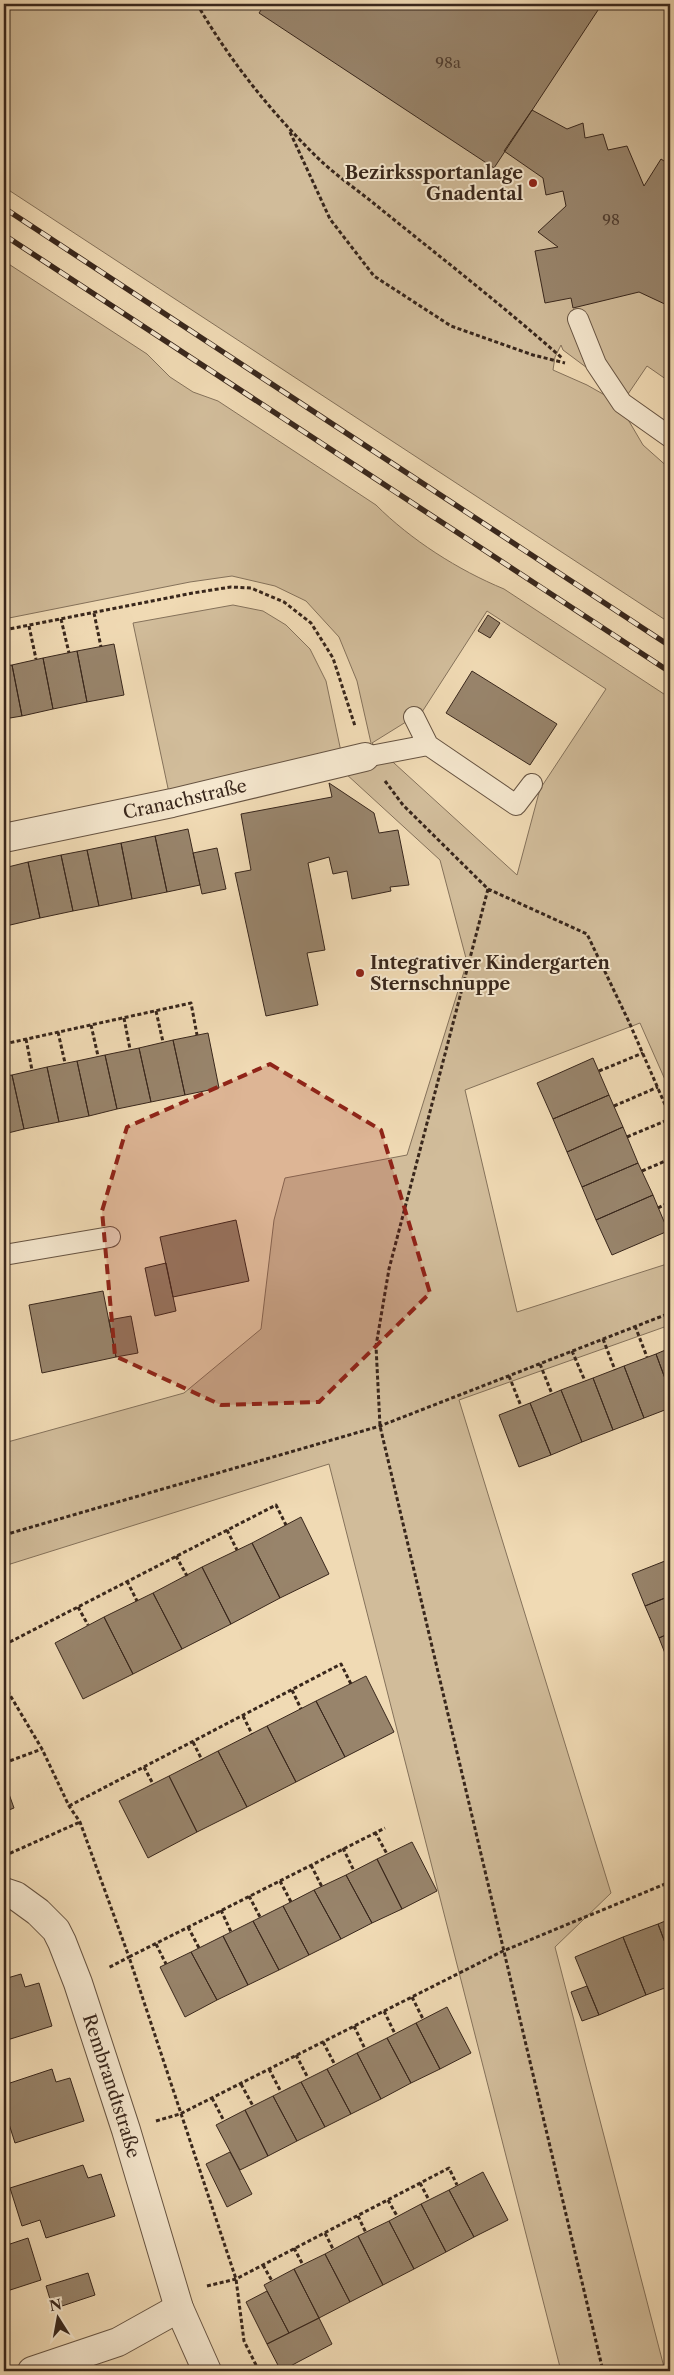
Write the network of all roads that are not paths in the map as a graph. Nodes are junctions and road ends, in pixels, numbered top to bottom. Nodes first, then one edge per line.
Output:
1 (578, 319) dead end
2 (670, 437) edge
3 (414, 717) dead end
4 (428, 745) junction
5 (365, 757) joint
6 (532, 784) dead end
7 (4, 838) edge
8 (110, 1237) dead end
9 (4, 1255) edge
10 (4, 1892) edge
11 (177, 2302) junction
12 (32, 2371) edge
13 (208, 2371) edge

1 - 2 lane
3 - 4 lane
4 - 5 lane
4 - 6 lane
5 - 7 street, Cranachstraße
8 - 9 lane
10 - 11 street, Rembrandtstraße
11 - 12 street
11 - 13 street, Rembrandtstraße

